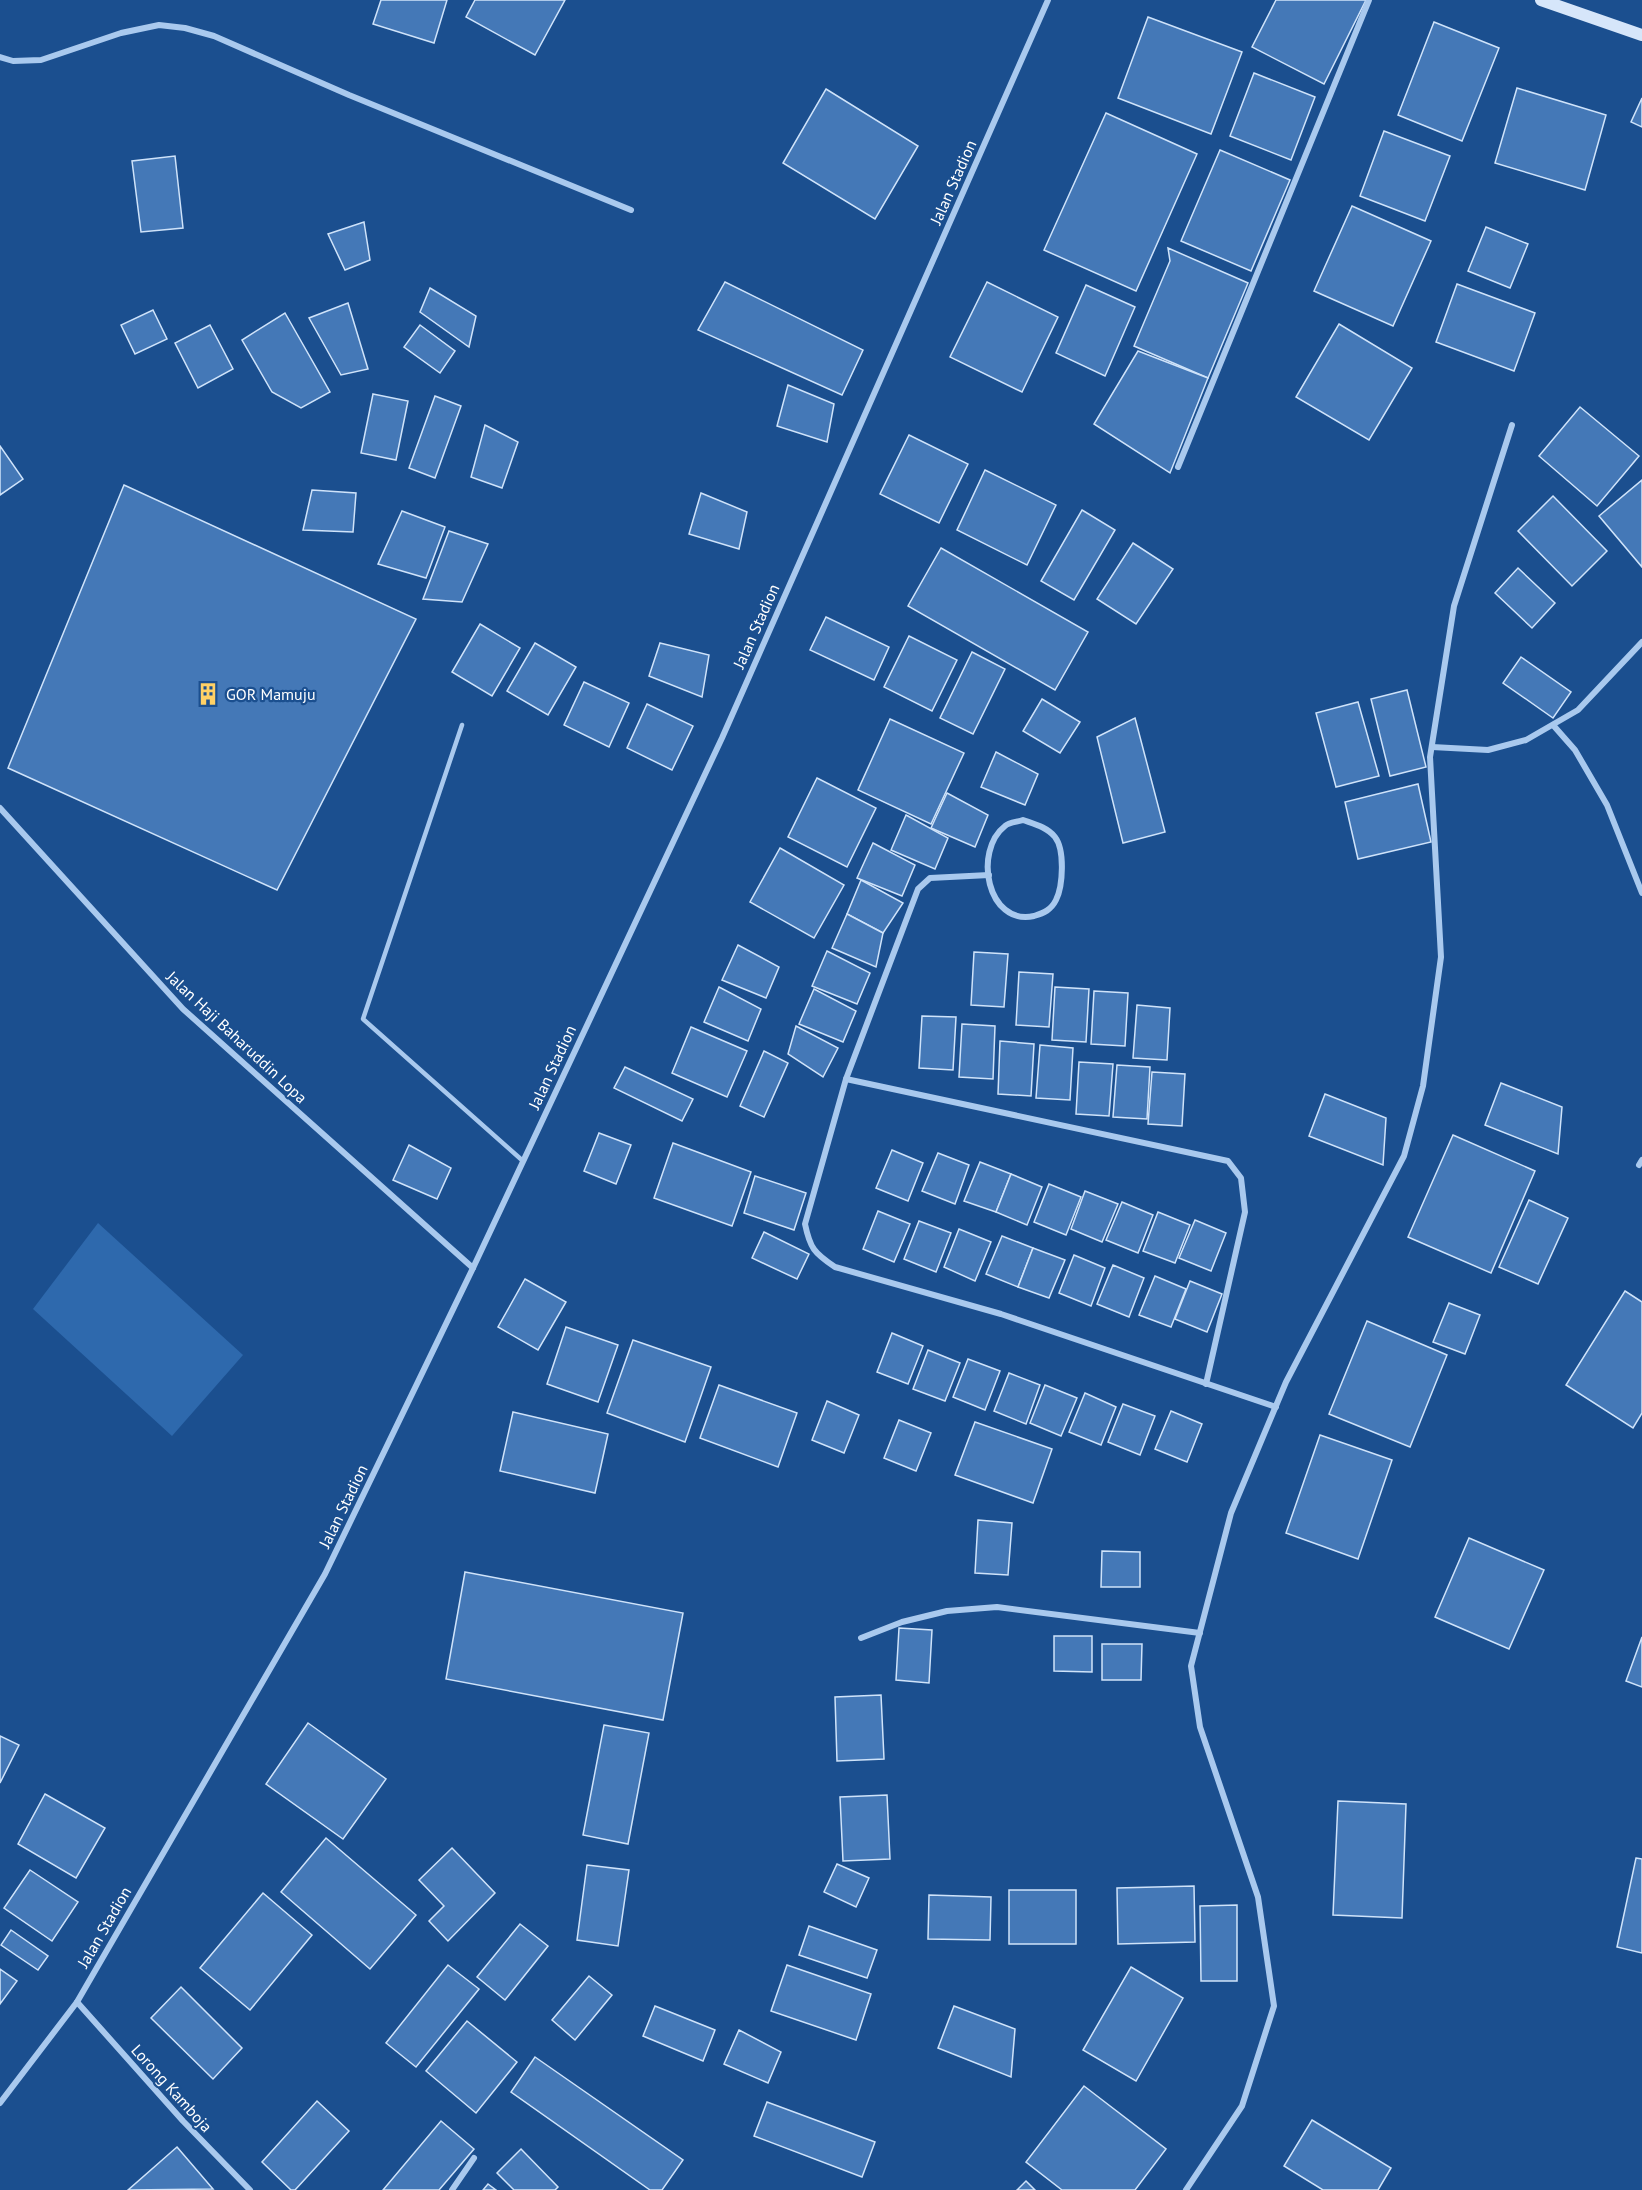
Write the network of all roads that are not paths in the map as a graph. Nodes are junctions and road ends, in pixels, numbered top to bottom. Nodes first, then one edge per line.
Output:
1 (1048, 0) edge
2 (1369, 0) edge
3 (1541, 0) edge
4 (1642, 35) edge
5 (0, 57) edge
6 (631, 210) dead end
7 (1512, 425) dead end
8 (1178, 467) dead end
9 (1642, 642) edge
10 (462, 725) dead end
11 (1553, 725) junction
12 (1432, 747) junction
13 (0, 808) edge
14 (989, 875) junction
15 (1642, 893) edge
16 (846, 1079) junction
17 (523, 1161) junction
18 (473, 1268) junction
19 (1206, 1384) junction
20 (1276, 1407) junction
21 (1200, 1633) junction
22 (861, 1638) dead end
23 (77, 2002) junction
24 (0, 2103) edge
25 (474, 2158) dead end
26 (250, 2190) edge
27 (452, 2190) edge
28 (1186, 2190) edge

1 - 17 street, Jalan Stadion
2 - 8 street
3 - 4 street
5 - 6 street
7 - 12 street
9 - 11 street
10 - 17 lane
11 - 12 street
11 - 15 street
12 - 20 street
13 - 18 street, Jalan Haji Baharuddin Lopa
14 - 14 street
14 - 16 street
16 - 19 street
16 - 19 street
17 - 18 street, Jalan Stadion
18 - 23 street, Jalan Stadion
19 - 20 street
20 - 21 street
21 - 22 street
21 - 28 street
23 - 24 street, Jalan Stadion
23 - 26 street, Lorong Kamboja
25 - 27 street

